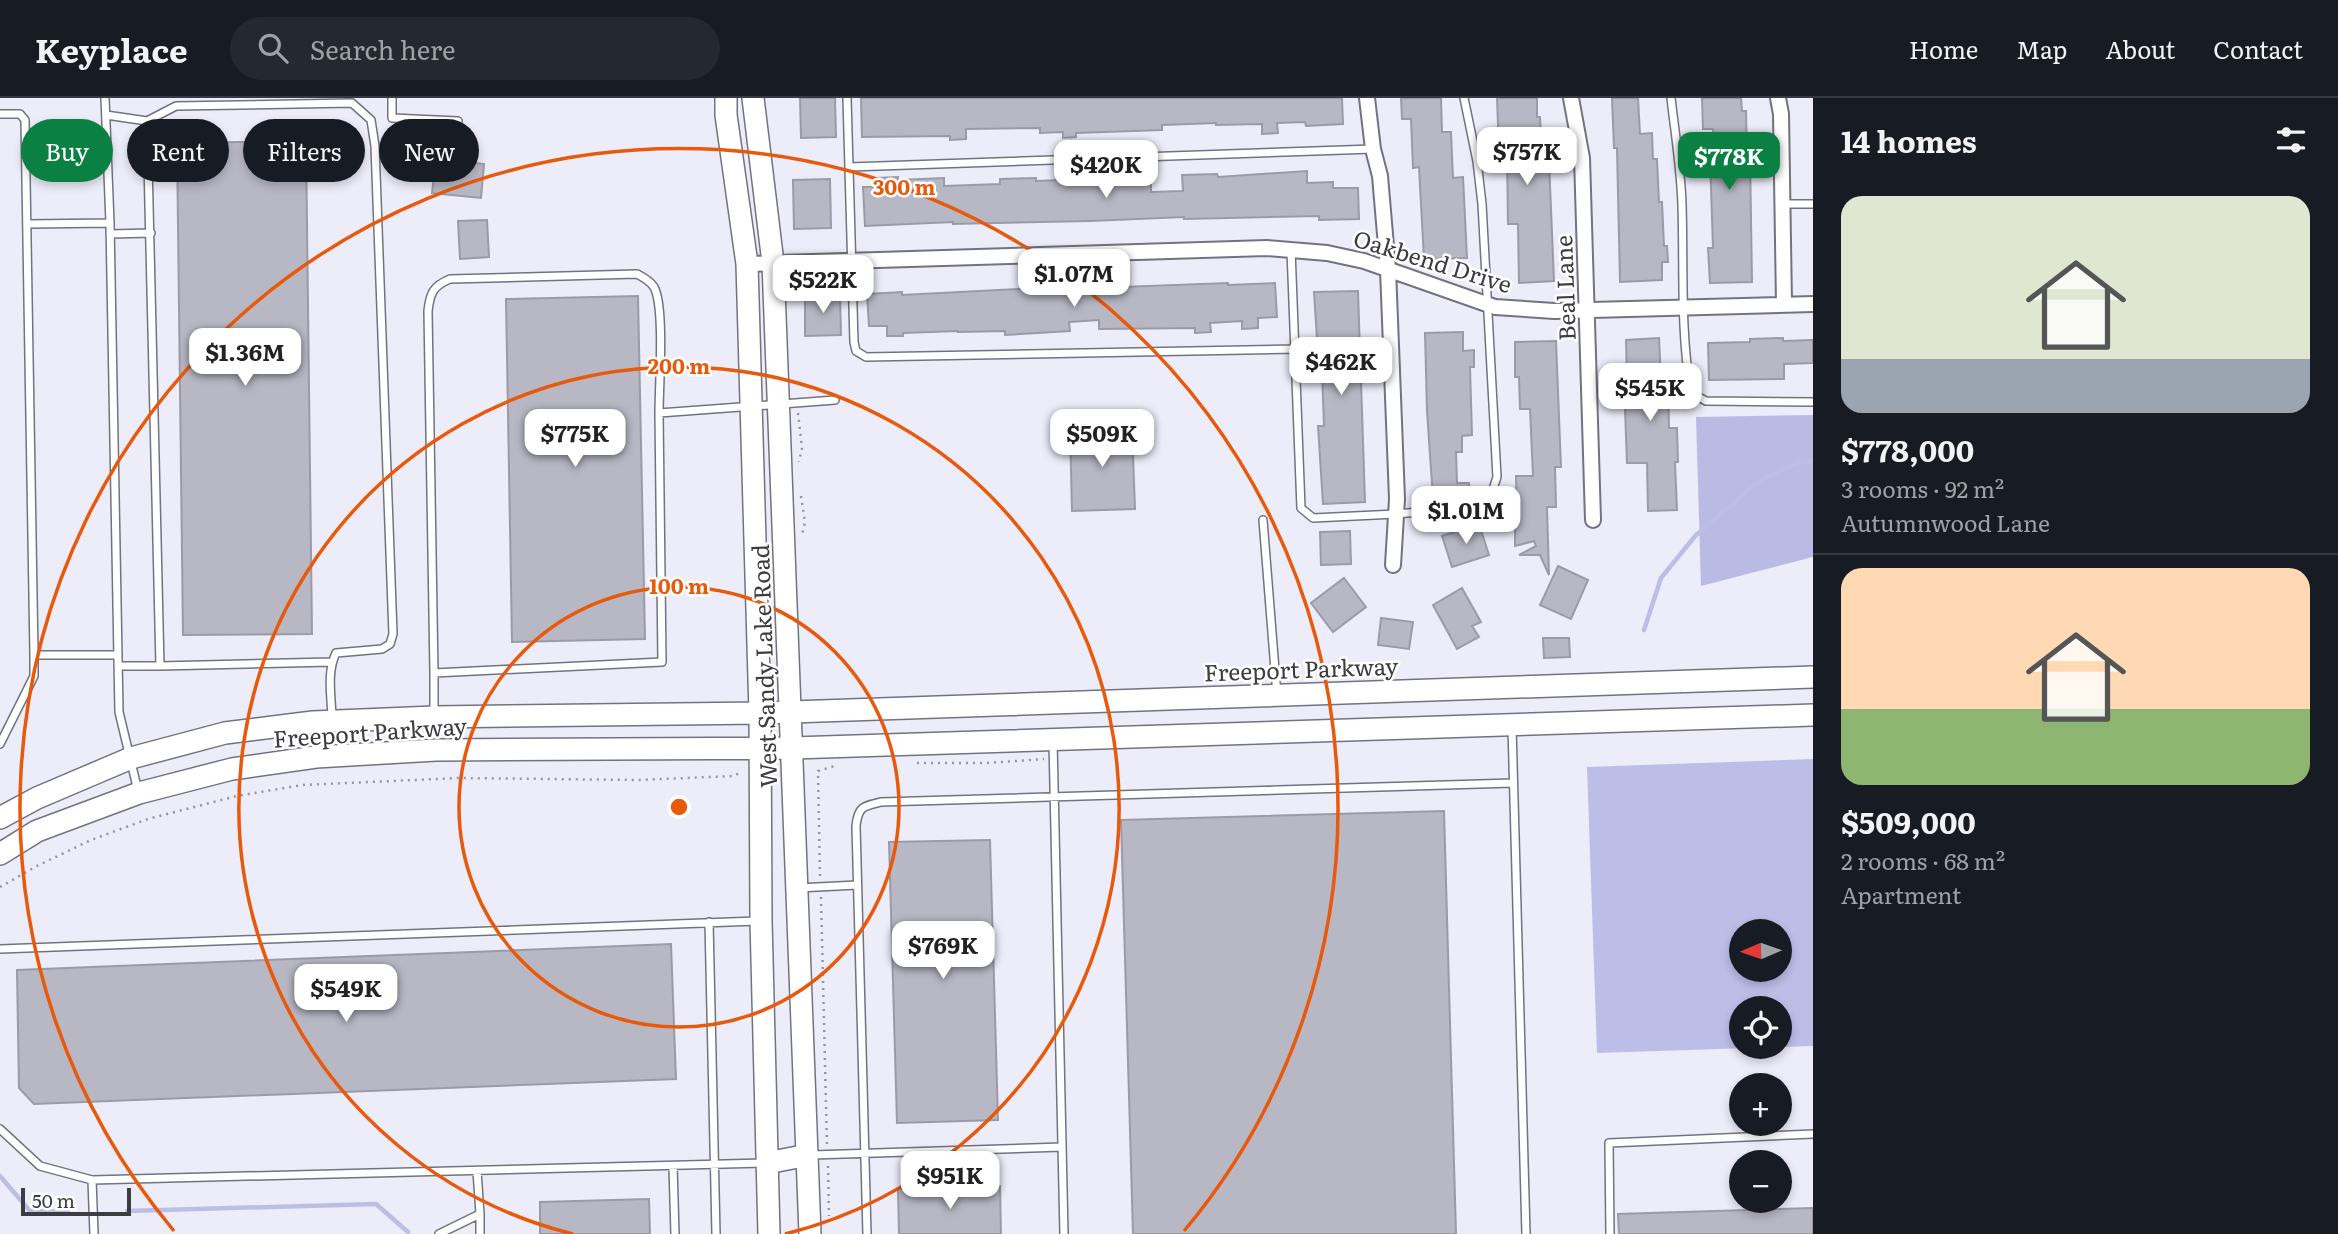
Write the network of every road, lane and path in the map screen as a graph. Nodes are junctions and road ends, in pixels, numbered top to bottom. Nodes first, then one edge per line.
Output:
1 (105, 98) edge
2 (392, 98) edge
3 (726, 98) edge
4 (753, 98) edge
5 (847, 98) edge
6 (1367, 98) edge
7 (1464, 98) edge
8 (1571, 98) edge
9 (1671, 98) edge
10 (1778, 98) edge
11 (0, 114) edge
12 (106, 115) junction
13 (133, 119) edge
14 (151, 119) edge
15 (414, 119) edge
16 (1373, 149) junction
17 (849, 167) junction
18 (149, 182) edge
19 (1782, 204) junction
20 (1813, 204) edge
21 (110, 223) junction
22 (28, 224) junction
23 (150, 233) junction
24 (110, 234) junction
25 (1291, 250) junction
26 (851, 260) junction
27 (773, 263) junction
28 (747, 264) junction
29 (1388, 270) junction
30 (1784, 304) junction
31 (1813, 304) edge
32 (1487, 305) junction
33 (1684, 307) junction
34 (1588, 310) junction
35 (1295, 349) junction
36 (835, 400) dead end
37 (1813, 402) edge
38 (779, 404) junction
39 (751, 407) junction
40 (659, 412) junction
41 (1396, 514) junction
42 (1263, 520) dead end
43 (1593, 520) dead end
44 (1393, 565) dead end
45 (34, 654) junction
46 (117, 655) junction
47 (331, 662) junction
48 (118, 666) junction
49 (160, 666) junction
50 (433, 673) junction
51 (1813, 677) edge
52 (1511, 687) junction
53 (1277, 695) junction
54 (1052, 703) junction
55 (791, 712) junction
56 (760, 713) junction
57 (1813, 715) edge
58 (434, 717) junction
59 (332, 721) junction
60 (1512, 724) junction
61 (1278, 732) junction
62 (0, 744) edge
63 (760, 748) junction
64 (793, 748) junction
65 (1053, 749) junction
66 (436, 750) junction
67 (131, 758) junction
68 (847, 763) dead end
69 (916, 763) dead end
70 (738, 774) dead end
71 (1513, 783) junction
72 (139, 793) junction
73 (1053, 796) junction
74 (0, 818) edge
75 (0, 854) edge
76 (857, 885) junction
77 (0, 887) edge
78 (820, 887) junction
79 (797, 888) junction
80 (761, 920) junction
81 (709, 922) junction
82 (0, 949) edge
83 (0, 1129) edge
84 (1813, 1134) edge
85 (1062, 1147) junction
86 (865, 1153) junction
87 (817, 1155) junction
88 (767, 1163) junction
89 (713, 1164) junction
90 (673, 1166) junction
91 (477, 1171) junction
92 (92, 1180) junction
93 (480, 1214) junction
94 (829, 1221) dead end
95 (94, 1234) edge
96 (439, 1234) edge
97 (480, 1234) edge
98 (675, 1234) edge
99 (716, 1234) edge
100 (769, 1234) edge
101 (810, 1234) edge
102 (867, 1234) edge
103 (1064, 1234) edge
104 (1526, 1234) edge
105 (1610, 1234) edge

1 - 12 lane
2 - 15 lane
3 - 28 main road, West Sandy Lake Road
4 - 27 main road, West Sandy Lake Road
5 - 17 lane
6 - 16 street
7 - 32 lane
8 - 34 street, Beal Lane
9 - 33 lane
10 - 19 street
11 - 22 lane
12 - 13 lane
12 - 21 lane
14 - 47 lane
16 - 17 lane
16 - 29 street
17 - 26 lane
18 - 23 lane
19 - 20 lane
19 - 30 street
21 - 22 lane
21 - 24 lane
22 - 45 lane
23 - 24 lane
23 - 49 lane
24 - 46 lane
25 - 26 street, Oakbend Drive
25 - 29 street, Oakbend Drive
25 - 35 lane
26 - 27 street, Oakbend Drive
26 - 35 lane
27 - 28 street, Oakbend Drive
27 - 38 main road, West Sandy Lake Road
28 - 39 main road, West Sandy Lake Road
29 - 32 street, Oakbend Drive
29 - 41 street
30 - 31 street, Oakbend Drive
30 - 33 street, Oakbend Drive
32 - 34 street, Oakbend Drive
32 - 41 lane
33 - 34 street, Oakbend Drive
33 - 37 lane
34 - 43 street, Beal Lane
35 - 41 lane
36 - 38 lane
38 - 39 lane
38 - 55 main road, West Sandy Lake Road
39 - 40 lane
39 - 56 main road, West Sandy Lake Road
40 - 50 lane
40 - 50 lane
41 - 44 street
42 - 53 lane
45 - 46 lane
45 - 62 lane
46 - 48 lane
47 - 49 lane
47 - 59 lane
48 - 49 lane
48 - 67 lane
50 - 58 lane
51 - 52 main road, Freeport Parkway
52 - 53 main road, Freeport Parkway
52 - 60 main road
53 - 54 main road, Freeport Parkway
53 - 61 main road
54 - 55 main road, Freeport Parkway
54 - 65 main road
55 - 56 main road, Freeport Parkway
55 - 64 main road, West Sandy Lake Road
56 - 58 main road, Freeport Parkway
56 - 63 main road, West Sandy Lake Road
57 - 60 main road
58 - 59 main road, Freeport Parkway
58 - 66 main road
59 - 67 main road, Freeport Parkway
60 - 61 main road
60 - 71 lane
61 - 65 main road
63 - 64 main road, Freeport Parkway
63 - 66 main road, Freeport Parkway
63 - 80 main road, West Sandy Lake Road
64 - 65 main road
64 - 79 main road, West Sandy Lake Road
65 - 69 path
65 - 73 lane
66 - 72 main road, Freeport Parkway
67 - 72 lane
67 - 74 main road, Freeport Parkway
68 - 78 path
70 - 77 path
71 - 73 lane
71 - 104 lane
72 - 75 main road, Freeport Parkway
73 - 76 lane
73 - 85 lane
76 - 78 lane
76 - 86 lane
78 - 79 lane
78 - 87 path
79 - 87 main road, West Sandy Lake Road
80 - 81 lane
80 - 88 main road, West Sandy Lake Road
81 - 82 lane
81 - 89 lane
83 - 92 lane
84 - 105 lane
85 - 86 lane
85 - 103 lane
86 - 87 lane
86 - 102 lane
87 - 88 main road
87 - 94 path
87 - 101 main road, West Sandy Lake Road
88 - 89 lane
88 - 100 main road, West Sandy Lake Road
89 - 90 lane
89 - 99 lane
90 - 91 lane
90 - 98 lane
91 - 92 lane
91 - 93 lane
92 - 95 lane
93 - 96 lane
93 - 97 lane

